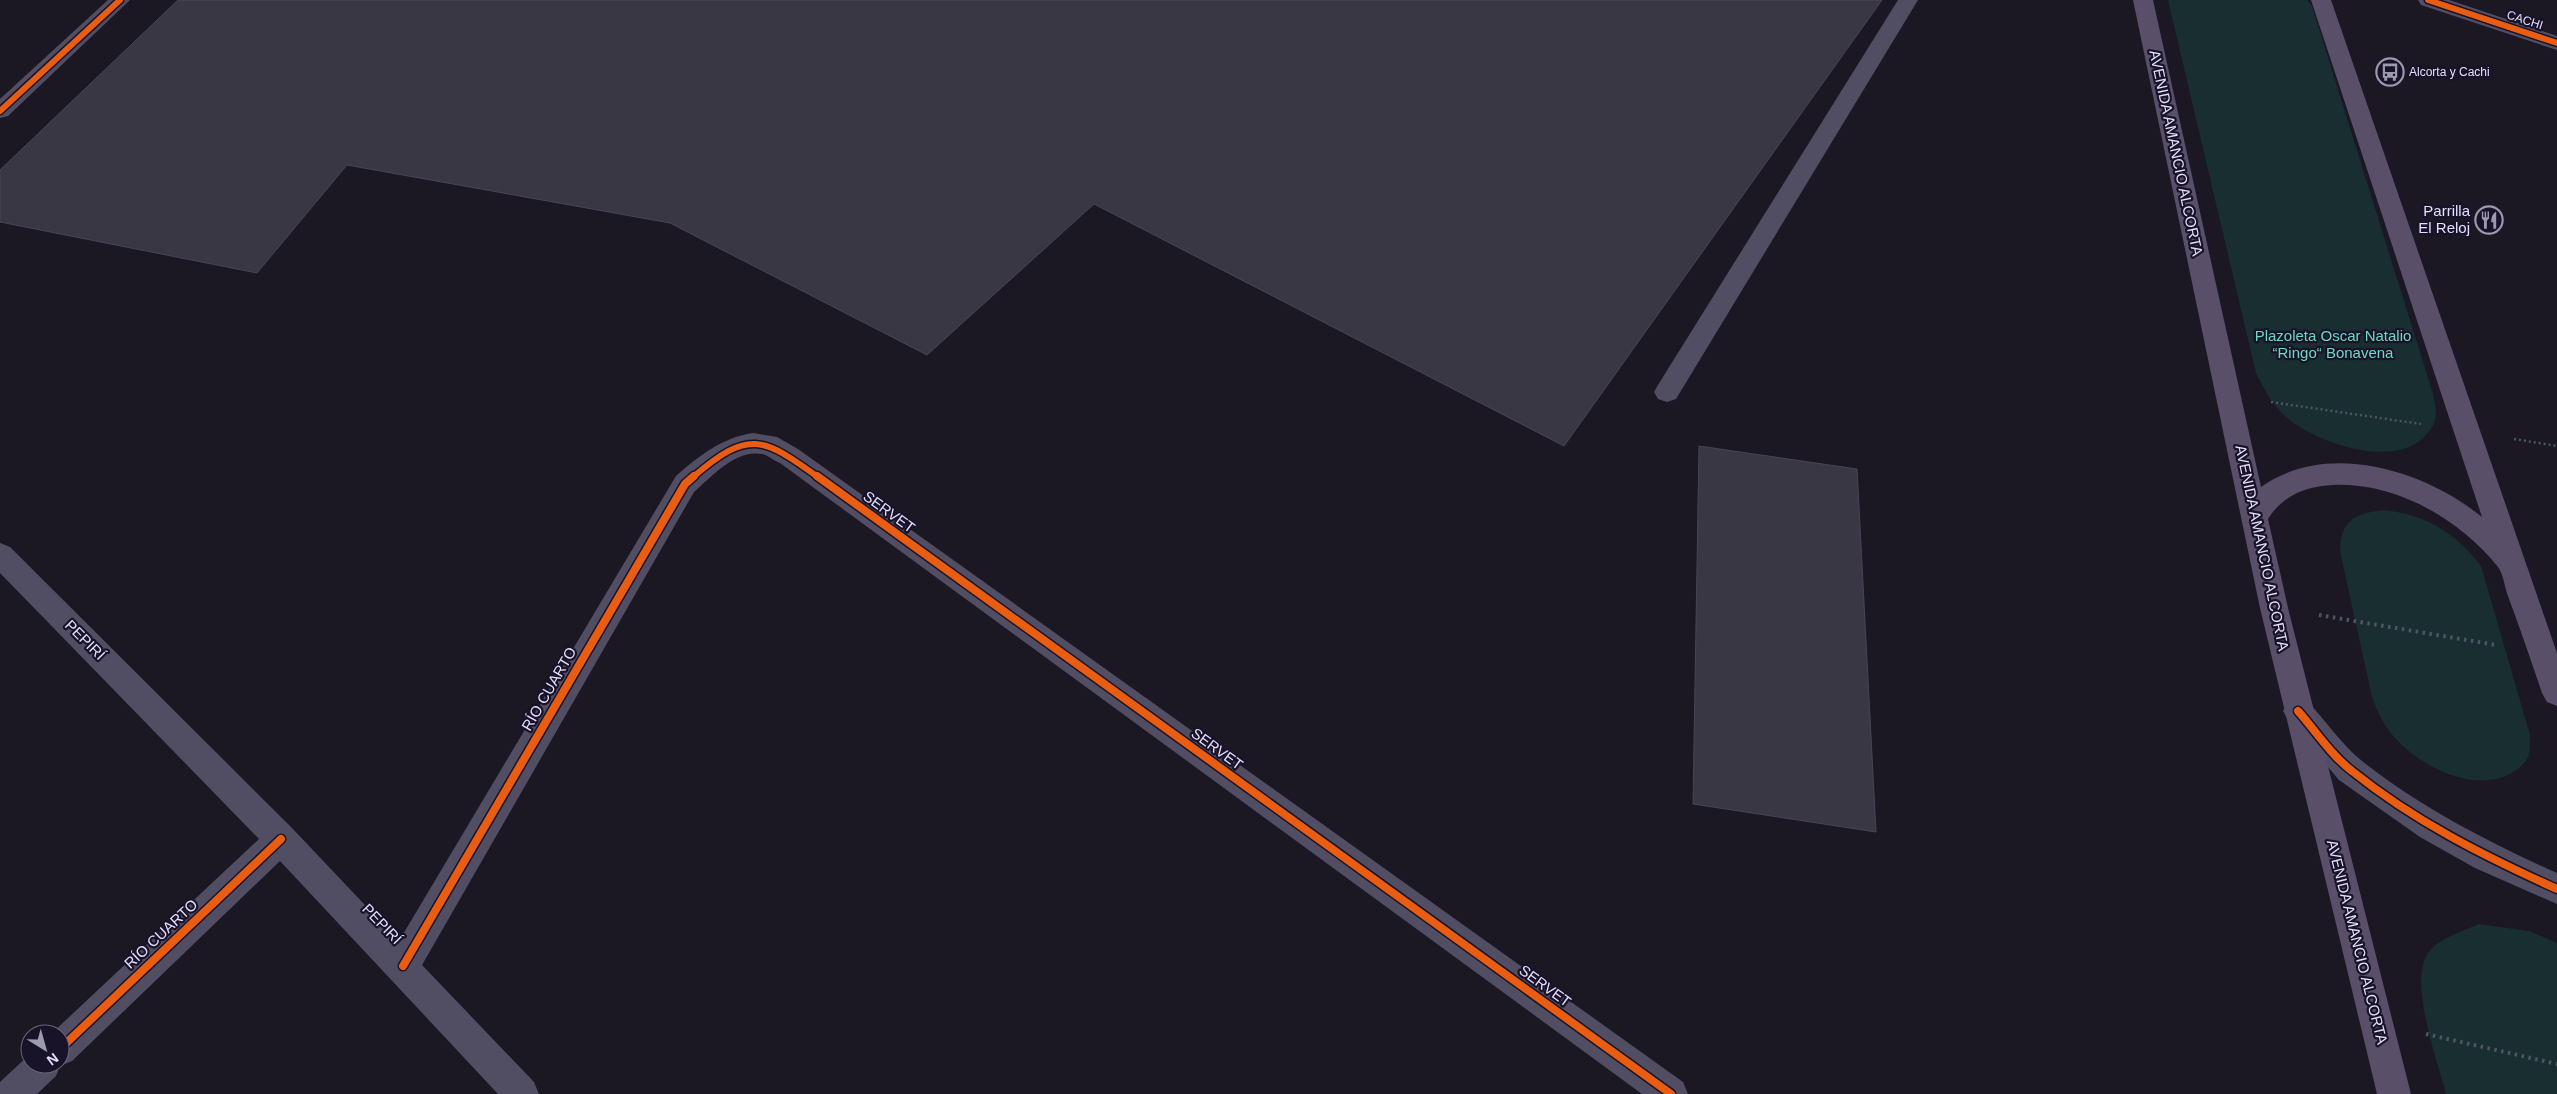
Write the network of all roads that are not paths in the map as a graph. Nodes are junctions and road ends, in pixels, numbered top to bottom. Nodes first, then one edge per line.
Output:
1 (120, 0) edge
2 (1908, 0) edge
3 (2141, 0) edge
4 (2321, 0) edge
5 (2428, 0) edge
6 (2557, 43) edge
7 (0, 111) edge
8 (1667, 392) dead end
9 (740, 445) joint
10 (2255, 518) junction
11 (0, 554) edge
12 (2511, 564) junction
13 (2557, 693) edge
14 (2298, 711) junction
15 (281, 839) junction
16 (2557, 890) edge
17 (403, 966) junction
18 (70, 1039) edge
19 (33, 1074) edge
20 (12, 1094) edge
21 (522, 1094) edge
22 (1671, 1094) edge
23 (2394, 1094) edge

1 - 7 street
2 - 8 street
3 - 10 main road, AVENIDA AMANCIO ALCORTA
4 - 12 main road
5 - 6 street, CACHI
9 - 17 street, RÍO CUARTO
9 - 22 street, SERVET
10 - 12 main road
10 - 14 main road, AVENIDA AMANCIO ALCORTA
11 - 15 street, PEPIRÍ
12 - 13 main road
14 - 16 street
14 - 23 main road, AVENIDA AMANCIO ALCORTA
15 - 17 street, PEPIRÍ
15 - 18 street, RÍO CUARTO
17 - 21 street, PEPIRÍ
19 - 20 street

